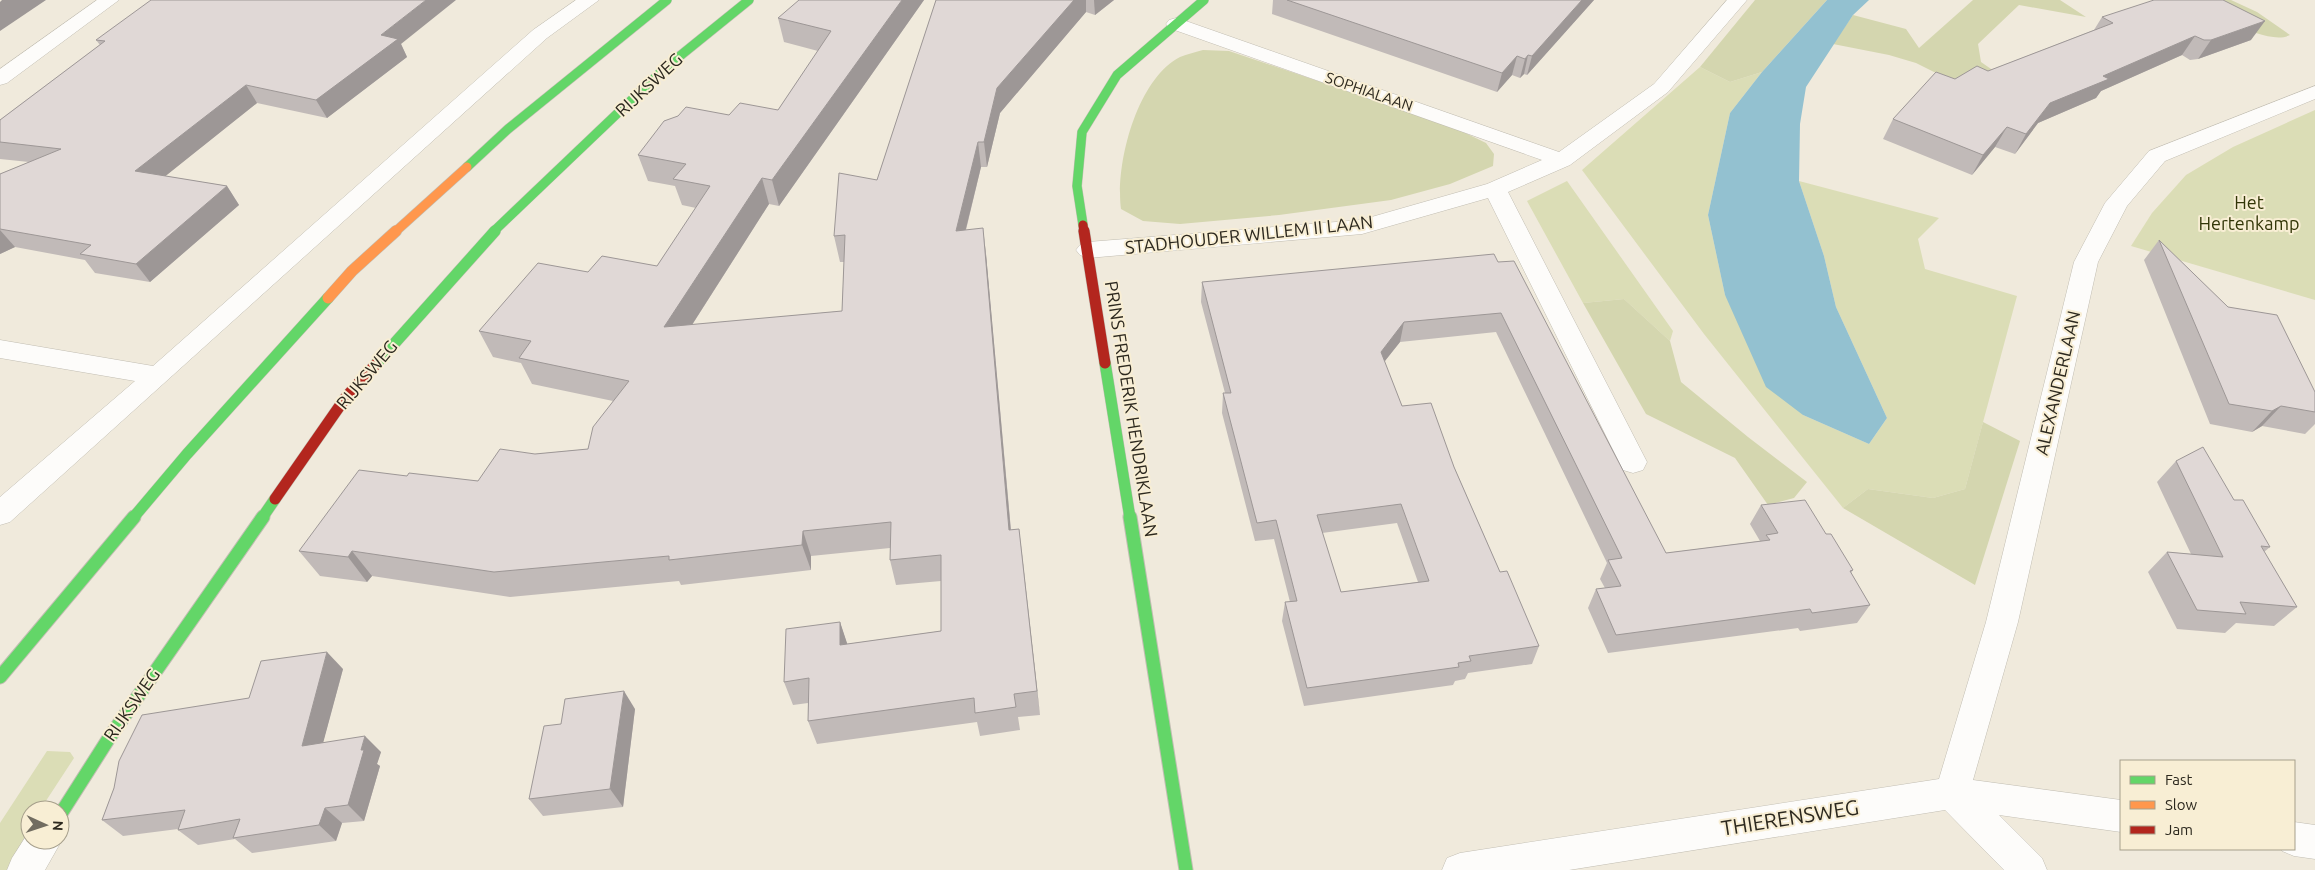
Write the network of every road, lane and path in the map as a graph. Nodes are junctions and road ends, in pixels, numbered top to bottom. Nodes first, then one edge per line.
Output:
1 (109, 0) edge
2 (589, 0) edge
3 (667, 0) edge
4 (749, 0) edge
5 (1204, 0) edge
6 (1737, 0) edge
7 (1176, 24) junction
8 (0, 79) edge
9 (2315, 92) edge
10 (1562, 160) junction
11 (1495, 189) junction
12 (1088, 250) junction
13 (0, 349) edge
14 (158, 376) junction
15 (1633, 462) dead end
16 (0, 514) edge
17 (0, 677) edge
18 (1952, 793) junction
19 (70, 800) edge
20 (2120, 816) edge
21 (2295, 839) edge
22 (2315, 842) edge
23 (38, 850) edge
24 (25, 870) edge
25 (1186, 870) edge
26 (1460, 870) edge
27 (2029, 870) edge

1 - 8 street
2 - 14 street
3 - 17 street
4 - 19 street, RIJKSWEG
5 - 7 street, PRINS FREDERIK HENDRIKLAAN
6 - 10 street, STADHOUDER WILLEM II LAAN
7 - 10 street, SOPHIALAAN
7 - 12 street, PRINS FREDERIK HENDRIKLAAN
9 - 18 street, ALEXANDERLAAN
10 - 11 street, STADHOUDER WILLEM II LAAN
11 - 12 street, STADHOUDER WILLEM II LAAN
11 - 15 street
12 - 25 street, PRINS FREDERIK HENDRIKLAAN
13 - 14 street
14 - 16 street
18 - 20 street, THIERENSWEG
18 - 26 street, THIERENSWEG
18 - 27 street
21 - 22 street
23 - 24 street

